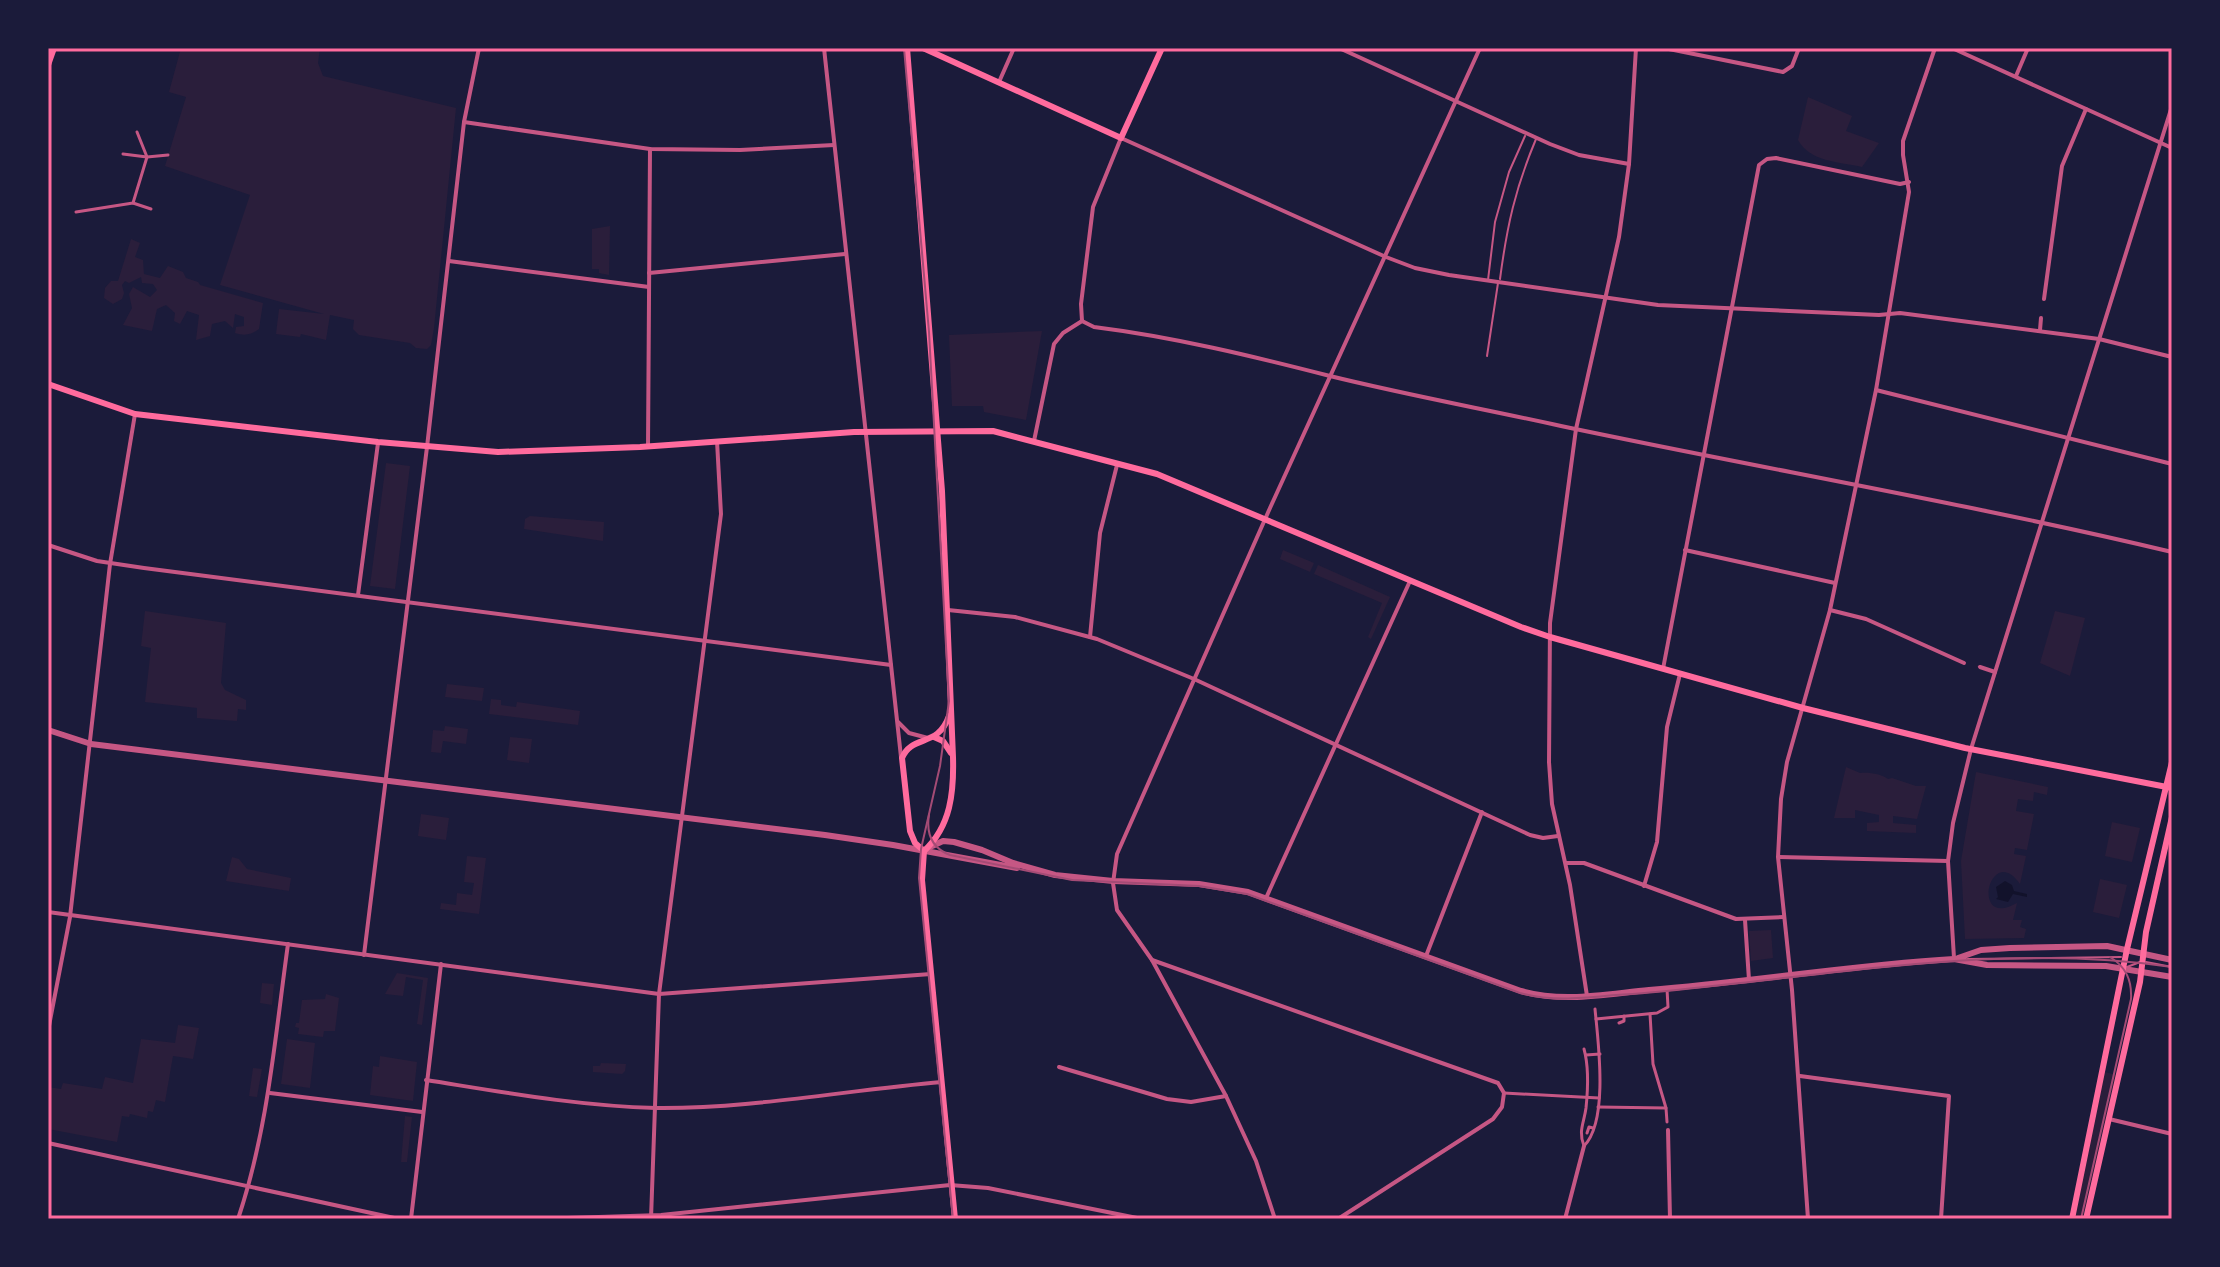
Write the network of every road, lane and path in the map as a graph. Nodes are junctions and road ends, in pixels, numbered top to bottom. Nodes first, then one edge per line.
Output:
1 (54, 48) edge
2 (479, 48) edge
3 (824, 48) edge
4 (907, 48) edge
5 (923, 48) edge
6 (1014, 48) edge
7 (1162, 48) edge
8 (1339, 48) edge
9 (1480, 48) edge
10 (1636, 48) edge
11 (1664, 48) edge
12 (1799, 48) edge
13 (1935, 48) edge
14 (1952, 48) edge
15 (2028, 48) edge
16 (48, 65) edge
17 (2016, 76) junction
18 (999, 82) junction
19 (1456, 101) junction
20 (2172, 106) edge
21 (2086, 109) junction
22 (464, 122) junction
23 (137, 132) dead end
24 (1526, 134) junction
25 (1121, 138) junction
26 (1536, 138) junction
27 (2161, 142) junction
28 (834, 145) junction
29 (2172, 148) edge
30 (650, 149) junction
31 (123, 154) dead end
32 (168, 155) dead end
33 (147, 157) junction
34 (1629, 164) junction
35 (1909, 182) junction
36 (133, 203) junction
37 (151, 209) dead end
38 (76, 212) dead end
39 (845, 254) junction
40 (1386, 257) junction
41 (449, 261) junction
42 (649, 273) junction
43 (1488, 281) junction
44 (1499, 283) junction
45 (649, 287) junction
46 (1607, 298) junction
47 (2044, 299) dead end
48 (1732, 307) junction
49 (1887, 314) junction
50 (2041, 318) dead end
51 (1082, 321) junction
52 (2040, 330) junction
53 (2099, 339) junction
54 (1487, 356) dead end
55 (2172, 357) edge
56 (1330, 376) junction
57 (48, 384) edge
58 (1876, 390) junction
59 (135, 414) junction
60 (1576, 429) junction
61 (938, 430) junction
62 (865, 432) junction
63 (2069, 439) junction
64 (717, 441) junction
65 (1034, 441) junction
66 (378, 442) junction
67 (427, 447) junction
68 (648, 447) junction
69 (1704, 455) junction
70 (1117, 462) junction
71 (2172, 464) edge
72 (1854, 486) junction
73 (1265, 519) junction
74 (2043, 521) junction
75 (48, 545) edge
76 (1685, 550) junction
77 (2172, 552) edge
78 (110, 564) junction
79 (1410, 581) junction
80 (1835, 583) junction
81 (358, 595) junction
82 (407, 601) junction
83 (948, 610) junction
84 (1830, 610) junction
85 (1090, 637) junction
86 (1550, 637) junction
87 (705, 641) junction
88 (1964, 663) dead end
89 (891, 665) junction
90 (1980, 667) dead end
91 (1663, 669) junction
92 (1995, 672) junction
93 (1680, 674) junction
94 (1194, 679) junction
95 (1803, 708) junction
96 (951, 709) junction
97 (897, 720) junction
98 (48, 730) edge
99 (933, 737) junction
100 (91, 744) junction
101 (1333, 745) junction
102 (1971, 749) junction
103 (953, 757) junction
104 (2172, 762) edge
105 (902, 763) junction
106 (385, 780) junction
107 (2168, 788) edge
108 (1482, 812) junction
109 (683, 817) junction
110 (2172, 817) edge
111 (943, 828) junction
112 (1558, 836) junction
113 (954, 842) junction
114 (924, 851) junction
115 (1778, 857) junction
116 (1948, 861) junction
117 (1566, 863) junction
118 (1037, 871) junction
119 (1113, 881) junction
120 (1644, 886) junction
121 (1266, 898) junction
122 (48, 912) edge
123 (70, 917) junction
124 (1783, 917) junction
125 (1745, 920) junction
126 (288, 944) junction
127 (2127, 949) junction
128 (364, 955) junction
129 (1426, 956) junction
130 (2143, 957) junction
131 (2126, 958) junction
132 (1954, 959) junction
133 (1152, 960) junction
134 (2172, 960) edge
135 (441, 964) junction
136 (2172, 967) edge
137 (2124, 968) junction
138 (2142, 971) junction
139 (932, 974) junction
140 (1790, 976) junction
141 (2172, 977) edge
142 (1749, 980) junction
143 (1667, 989) junction
144 (659, 994) junction
145 (1587, 996) junction
146 (1595, 1009) dead end
147 (1650, 1014) junction
148 (1596, 1019) junction
149 (48, 1031) edge
150 (1585, 1049) dead end
151 (1600, 1054) junction
152 (1586, 1055) junction
153 (1059, 1067) dead end
154 (1799, 1076) junction
155 (426, 1080) junction
156 (942, 1082) junction
157 (270, 1093) junction
158 (1504, 1093) junction
159 (1226, 1096) junction
160 (1586, 1097) junction
161 (1599, 1098) junction
162 (1598, 1107) junction
163 (655, 1108) junction
164 (1666, 1108) junction
165 (422, 1112) junction
166 (2109, 1119) junction
167 (1667, 1122) dead end
168 (1593, 1128) junction
169 (1668, 1130) dead end
170 (1587, 1133) dead end
171 (2172, 1134) edge
172 (48, 1143) edge
173 (1584, 1146) junction
174 (952, 1185) junction
175 (248, 1186) junction
176 (698, 1210) junction
177 (651, 1217) edge
178 (238, 1219) edge
179 (399, 1219) edge
180 (411, 1219) edge
181 (536, 1219) edge
182 (699, 1219) edge
183 (955, 1219) edge
184 (1142, 1219) edge
185 (1275, 1219) edge
186 (1338, 1219) edge
187 (1565, 1219) edge
188 (1670, 1219) edge
189 (1808, 1219) edge
190 (1941, 1219) edge
191 (2072, 1219) edge
192 (2086, 1219) edge

1 - 16 main road
2 - 22 street
3 - 28 street
4 - 61 main road
5 - 18 main road
6 - 18 street
7 - 25 main road
8 - 19 street
9 - 19 street
10 - 34 street
11 - 12 street
13 - 35 street
14 - 17 street
15 - 17 street
17 - 21 street
18 - 25 main road
19 - 24 street
19 - 40 street
20 - 27 street
21 - 27 street
21 - 47 street
22 - 30 street
22 - 41 street
23 - 33 street
24 - 26 street
24 - 43 lane
25 - 40 street
25 - 51 street
26 - 34 street
26 - 44 lane
27 - 29 street
27 - 53 street
28 - 30 street
28 - 39 street
30 - 42 street
31 - 33 street
32 - 33 street
33 - 36 street
34 - 46 street
35 - 48 street
35 - 49 street
36 - 37 street
36 - 38 street
39 - 42 street
39 - 62 street
40 - 43 street
40 - 56 street
41 - 45 street
41 - 67 street
42 - 45 street
43 - 44 street
44 - 46 street
44 - 54 lane
45 - 68 street
46 - 48 street
46 - 60 street
48 - 49 street
48 - 69 street
49 - 52 street
49 - 58 street
50 - 52 street
51 - 56 street
51 - 65 street
52 - 53 street
53 - 55 street
53 - 63 street
56 - 60 street
56 - 73 street
57 - 59 main road
58 - 63 street
58 - 72 street
59 - 66 main road
59 - 78 street
60 - 69 street
60 - 86 street
61 - 62 main road
61 - 65 main road
61 - 83 main road
62 - 64 main road
62 - 89 street
63 - 71 street
63 - 74 street
64 - 68 main road
64 - 87 street
65 - 70 main road
66 - 67 main road
66 - 81 street
67 - 68 main road
67 - 82 street
69 - 72 street
69 - 76 street
70 - 73 main road
70 - 85 street
72 - 74 street
72 - 80 street
73 - 79 main road
73 - 94 street
74 - 77 street
74 - 92 street
75 - 78 street
76 - 80 street
76 - 91 street
78 - 81 street
78 - 100 street
79 - 86 main road
79 - 101 street
80 - 84 street
81 - 82 street
82 - 87 street
82 - 106 street
83 - 85 street
83 - 96 main road
84 - 88 street
84 - 95 street
85 - 94 street
86 - 91 main road
86 - 112 street
87 - 89 street
87 - 109 street
89 - 97 street
90 - 92 street
91 - 93 main road
92 - 102 street
93 - 95 main road
93 - 120 street
94 - 101 street
94 - 119 street
95 - 102 main road
95 - 115 street
96 - 99 main road
96 - 103 main road
97 - 99 street
97 - 105 street
98 - 100 street
99 - 103 main road
99 - 105 main road
100 - 106 street
100 - 123 street
101 - 108 street
101 - 121 street
102 - 107 main road
102 - 116 street
103 - 111 main road
104 - 107 main road
105 - 114 main road
106 - 109 street
106 - 128 street
107 - 127 main road
108 - 112 street
108 - 129 street
109 - 114 street
109 - 144 street
110 - 130 main road
111 - 113 street
111 - 114 main road
112 - 117 street
113 - 114 street
113 - 118 street
114 - 118 street
114 - 139 main road
115 - 116 street
115 - 124 street
116 - 132 street
117 - 120 street
117 - 145 street
118 - 119 street
119 - 121 street
119 - 133 street
120 - 125 street
121 - 129 street
122 - 123 street
123 - 126 street
123 - 149 street
124 - 125 street
124 - 140 street
125 - 142 street
126 - 128 street
126 - 157 street
127 - 130 street
127 - 131 main road
127 - 132 street
128 - 135 street
129 - 145 street
130 - 131 lane
130 - 134 street
130 - 136 lane
130 - 137 lane
130 - 138 main road
131 - 132 lane
131 - 137 main road
132 - 137 street
132 - 140 street
133 - 158 street
133 - 159 street
135 - 144 street
135 - 155 street
137 - 138 street
137 - 191 main road
138 - 141 street
138 - 166 main road
139 - 144 street
139 - 156 main road
140 - 142 street
140 - 154 street
142 - 143 street
143 - 145 street
143 - 147 street
144 - 163 street
146 - 148 street
147 - 148 street
147 - 164 street
148 - 151 street
150 - 152 street
151 - 152 street
151 - 161 street
152 - 160 street
153 - 159 street
154 - 189 street
154 - 190 street
155 - 163 street
155 - 165 street
156 - 163 street
156 - 174 main road
157 - 165 street
157 - 175 street
158 - 160 street
158 - 186 street
159 - 185 street
160 - 161 street
160 - 173 street
161 - 162 street
162 - 164 street
162 - 168 street
163 - 177 street
164 - 167 street
165 - 180 street
166 - 171 street
166 - 192 main road
168 - 170 street
168 - 173 street
169 - 188 street
172 - 175 street
173 - 187 street
174 - 176 street
174 - 183 main road
174 - 184 street
175 - 178 street
175 - 179 street
176 - 177 street
176 - 182 street
177 - 181 street

